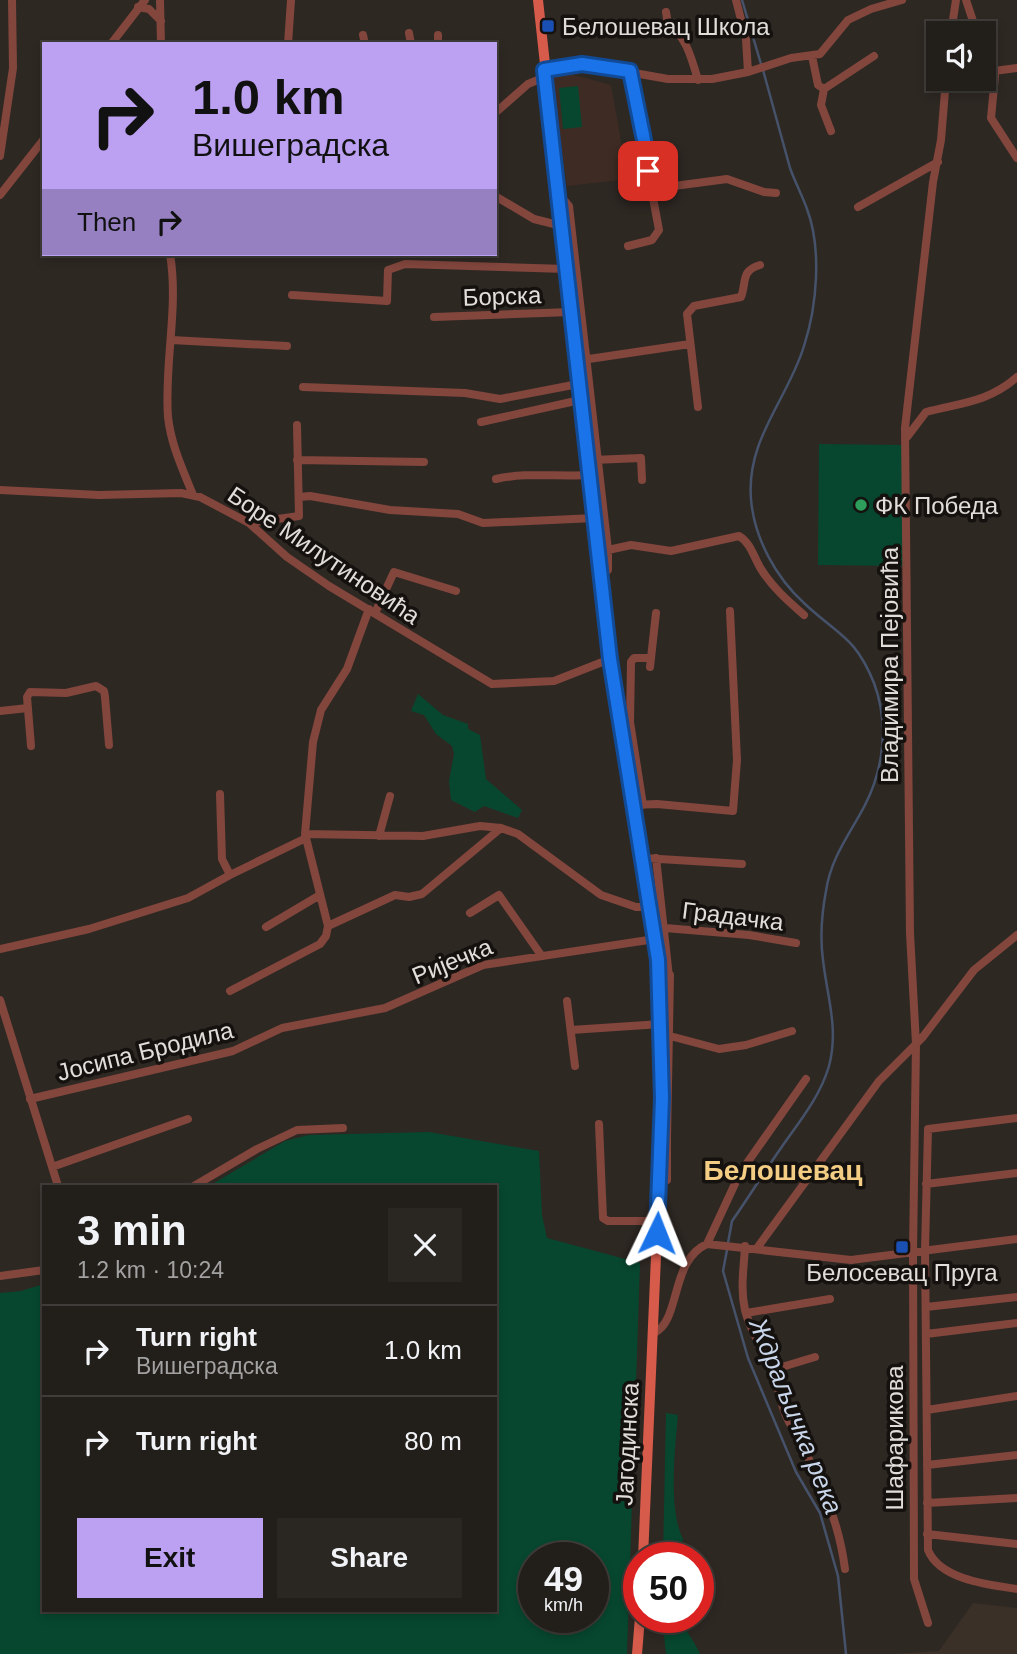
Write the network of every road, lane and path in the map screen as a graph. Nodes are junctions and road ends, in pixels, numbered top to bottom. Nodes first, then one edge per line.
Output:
1 (12, 0) edge
2 (145, 0) edge
3 (160, 0) edge
4 (291, 0) edge
5 (538, 0) edge
6 (736, 0) edge
7 (902, 0) edge
8 (956, 0) edge
9 (966, 0) edge
10 (138, 7) junction
11 (666, 12) dead end
12 (161, 21) junction
13 (953, 21) edge
14 (973, 21) edge
15 (410, 33) dead end
16 (112, 42) edge
17 (161, 42) edge
18 (288, 42) edge
19 (411, 42) edge
20 (812, 56) junction
21 (874, 56) dead end
22 (1017, 68) edge
23 (630, 71) junction
24 (752, 71) junction
25 (996, 71) edge
26 (545, 74) junction
27 (698, 79) junction
28 (824, 89) junction
29 (945, 91) edge
30 (993, 91) edge
31 (497, 111) edge
32 (831, 131) dead end
33 (42, 142) edge
34 (0, 156) edge
35 (1017, 158) edge
36 (938, 162) junction
37 (650, 170) junction
38 (1, 188) edge
39 (776, 193) dead end
40 (559, 194) junction
41 (497, 198) edge
42 (858, 207) dead end
43 (562, 226) junction
44 (628, 246) dead end
45 (170, 256) edge
46 (760, 265) dead end
47 (566, 269) junction
48 (292, 295) dead end
49 (571, 313) junction
50 (434, 317) dead end
51 (171, 340) junction
52 (690, 344) junction
53 (287, 346) dead end
54 (580, 360) junction
55 (1017, 377) edge
56 (578, 384) junction
57 (303, 387) dead end
58 (580, 400) junction
59 (698, 407) dead end
60 (481, 422) dead end
61 (297, 425) dead end
62 (907, 437) junction
63 (298, 460) junction
64 (592, 460) junction
65 (424, 462) dead end
66 (588, 475) junction
67 (496, 479) dead end
68 (642, 480) dead end
69 (0, 490) edge
70 (193, 495) junction
71 (300, 497) junction
72 (595, 518) junction
73 (249, 523) junction
74 (608, 550) junction
75 (602, 576) junction
76 (456, 591) dead end
77 (372, 611) junction
78 (730, 611) dead end
79 (656, 613) dead end
80 (804, 615) dead end
81 (610, 659) junction
82 (28, 708) junction
83 (0, 711) edge
84 (109, 745) dead end
85 (31, 746) dead end
86 (220, 794) dead end
87 (390, 796) dead end
88 (638, 805) junction
89 (501, 828) junction
90 (306, 836) junction
91 (379, 836) junction
92 (643, 858) junction
93 (656, 858) junction
94 (742, 864) dead end
95 (230, 875) junction
96 (320, 895) junction
97 (650, 906) junction
98 (470, 913) dead end
99 (328, 926) junction
100 (266, 928) dead end
101 (665, 928) junction
102 (1017, 935) edge
103 (655, 939) junction
104 (796, 943) dead end
105 (0, 949) edge
106 (541, 955) junction
107 (670, 975) junction
108 (660, 988) junction
109 (230, 991) dead end
110 (0, 1000) edge
111 (567, 1001) dead end
112 (661, 1024) junction
113 (571, 1030) junction
114 (792, 1031) dead end
115 (670, 1035) junction
116 (267, 1036) joint
117 (916, 1044) junction
118 (575, 1066) dead end
119 (806, 1079) dead end
120 (30, 1099) junction
121 (1017, 1118) edge
122 (188, 1119) dead end
123 (599, 1124) dead end
124 (343, 1128) dead end
125 (664, 1142) junction
126 (52, 1167) junction
127 (1017, 1174) edge
128 (667, 1180) dead end
129 (926, 1184) junction
130 (58, 1185) edge
131 (196, 1185) edge
132 (657, 1221) junction
133 (771, 1231) junction
134 (1017, 1239) edge
135 (707, 1244) junction
136 (743, 1245) junction
137 (757, 1248) junction
138 (925, 1251) junction
139 (778, 1252) junction
140 (913, 1252) junction
141 (42, 1270) edge
142 (0, 1276) edge
143 (1017, 1297) edge
144 (830, 1299) dead end
145 (926, 1307) junction
146 (746, 1312) junction
147 (1017, 1323) edge
148 (654, 1333) junction
149 (926, 1334) junction
150 (815, 1357) dead end
151 (772, 1370) junction
152 (1017, 1396) edge
153 (928, 1410) junction
154 (1017, 1455) edge
155 (928, 1465) junction
156 (1017, 1498) edge
157 (927, 1503) junction
158 (927, 1534) junction
159 (644, 1542) edge
160 (1017, 1544) edge
161 (845, 1569) dead end
162 (1017, 1589) edge
163 (928, 1623) dead end
164 (639, 1633) edge
165 (637, 1654) edge

1 - 34 street
2 - 10 street
3 - 12 street
4 - 18 street
5 - 26 main road, Јагодинска
6 - 24 street
7 - 20 street
8 - 13 street
9 - 14 street
10 - 12 street
10 - 16 street
11 - 27 street
12 - 17 street
15 - 19 street
20 - 24 street
20 - 28 street
21 - 28 street
22 - 25 street
23 - 26 street
23 - 27 street
23 - 37 street
24 - 27 street
26 - 31 street
26 - 40 main road, Јагодинска
28 - 32 street
29 - 36 street, Владимира Пејовића
30 - 35 street
33 - 38 street
36 - 42 street
36 - 62 street, Владимира Пејовића
37 - 39 street
37 - 44 street
40 - 43 main road, Јагодинска
40 - 54 street
41 - 43 street
43 - 47 main road, Јагодинска
45 - 51 street
46 - 52 street
47 - 48 street
47 - 49 main road, Јагодинска
49 - 50 street, Борска
49 - 54 main road, Јагодинска
51 - 53 street
51 - 70 street
52 - 54 street
52 - 59 street
54 - 56 main road, Јагодинска
54 - 64 street
55 - 62 street
56 - 57 street
56 - 58 main road, Јагодинска
58 - 60 street
58 - 64 main road, Јагодинска
61 - 63 street
62 - 117 street, Владимира Пејовића
63 - 65 street
63 - 71 street
64 - 66 main road, Јагодинска
64 - 68 street
64 - 74 street
66 - 67 street
66 - 72 main road, Јагодинска
69 - 70 street, Боре Милутиновића
70 - 73 street, Боре Милутиновића
71 - 72 street
71 - 73 street
72 - 75 main road, Јагодинска
73 - 77 street, Боре Милутиновића
74 - 75 street
74 - 80 street
75 - 81 main road, Јагодинска
76 - 77 street
77 - 81 street, Боре Милутиновића
77 - 90 street
78 - 88 street
79 - 88 street
81 - 88 main road, Јагодинска
82 - 83 street
82 - 84 street
82 - 85 street
86 - 95 street
87 - 91 street
88 - 92 main road, Јагодинска
89 - 91 street
89 - 97 street
89 - 99 street
90 - 91 street
90 - 95 street
90 - 96 street
92 - 93 street
92 - 97 main road, Јагодинска
93 - 94 street
93 - 101 street
95 - 105 street
96 - 99 street
96 - 100 street
97 - 103 main road, Јагодинска
98 - 106 street
99 - 109 street
101 - 104 street, Градачка
101 - 107 street
102 - 117 street
103 - 106 street, Ријечка
103 - 108 main road, Јагодинска
106 - 116 street, Ријечка
107 - 108 street
107 - 115 street
108 - 112 main road, Јагодинска
110 - 120 street
111 - 113 street
112 - 113 street
112 - 125 main road, Јагодинска
113 - 118 street
114 - 115 street
115 - 125 street
116 - 120 street, Јосипа Бродила
117 - 133 street
117 - 140 street, Владимира Пејовића
119 - 135 street
120 - 126 street
121 - 129 street
122 - 126 street
123 - 132 street
124 - 131 street
125 - 128 street
125 - 132 main road, Јагодинска
126 - 130 street
127 - 129 street
129 - 138 street
132 - 148 main road, Јагодинска
133 - 137 street
133 - 139 street
134 - 138 street
135 - 136 street
135 - 148 street
136 - 137 street
136 - 146 street
137 - 139 street
138 - 140 street
138 - 145 street
139 - 140 street
140 - 163 street, Шафарикова
141 - 142 street
143 - 145 street
144 - 146 street
145 - 149 street
146 - 151 street
147 - 149 street
148 - 159 main road, Јагодинска
149 - 153 street
150 - 151 street
151 - 161 street
152 - 153 street
153 - 155 street
154 - 155 street
155 - 157 street
156 - 157 street
157 - 158 street
158 - 160 street
158 - 162 street
164 - 165 main road

